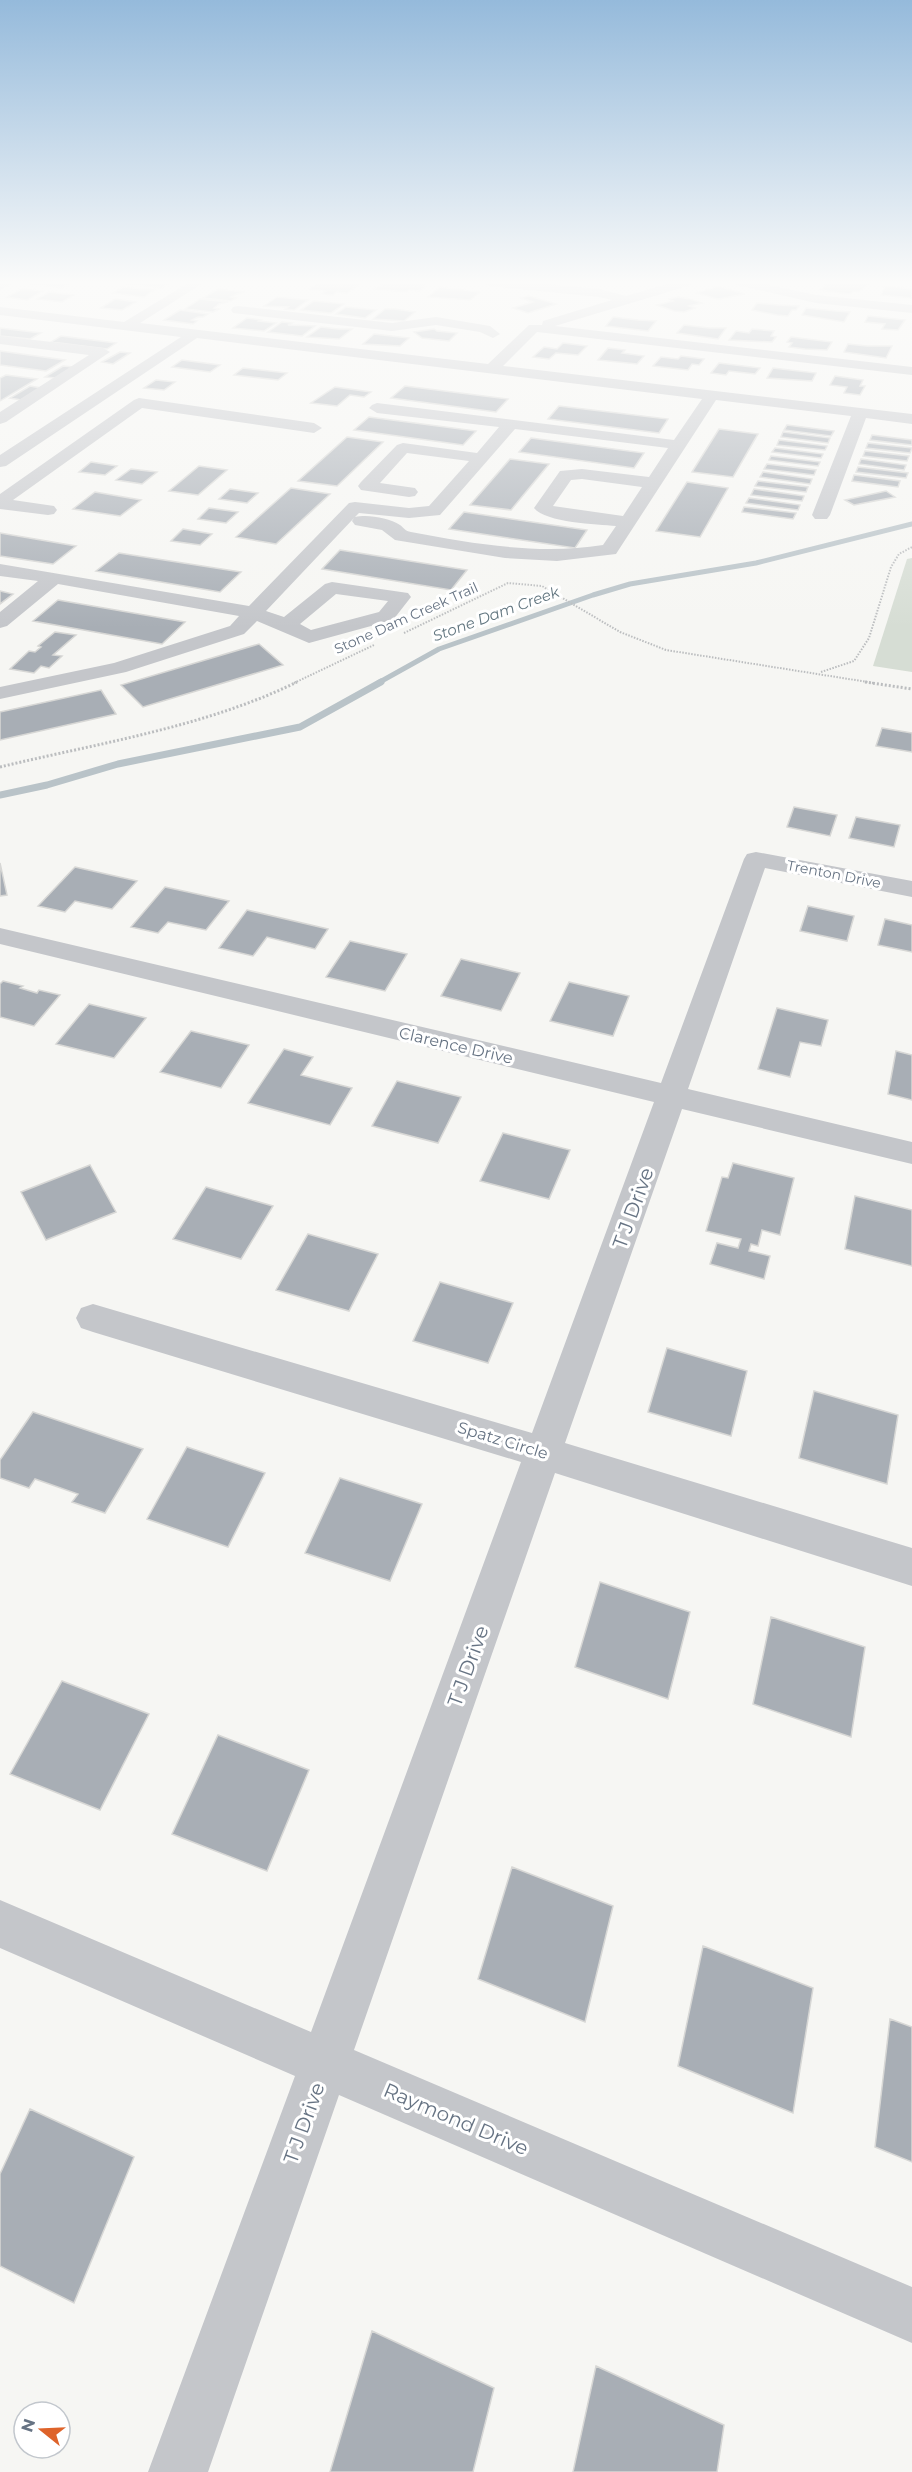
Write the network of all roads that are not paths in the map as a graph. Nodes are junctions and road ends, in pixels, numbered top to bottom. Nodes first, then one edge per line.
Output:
1 (33, 397) edge
2 (99, 397) edge
3 (710, 397) edge
4 (723, 397) edge
5 (377, 408) dead end
6 (860, 413) junction
7 (905, 415) edge
8 (0, 419) edge
9 (511, 424) junction
10 (314, 428) dead end
11 (10, 439) dead end
12 (31, 442) junction
13 (679, 445) junction
14 (76, 448) junction
15 (481, 458) junction
16 (0, 462) edge
17 (654, 483) junction
18 (447, 497) junction
19 (0, 503) edge
20 (48, 510) dead end
21 (821, 514) dead end
22 (343, 519) junction
23 (627, 522) junction
24 (0, 570) edge
25 (54, 579) junction
26 (254, 613) junction
27 (287, 625) junction
28 (3, 632) edge
29 (0, 693) edge
30 (756, 859) joint
31 (912, 889) edge
32 (0, 936) edge
33 (673, 1096) junction
34 (912, 1153) edge
35 (93, 1318) dead end
36 (545, 1452) junction
37 (912, 1567) edge
38 (0, 1923) edge
39 (326, 2063) junction
40 (912, 2315) edge
41 (178, 2472) edge

1 - 8 street
2 - 12 street
3 - 13 street
4 - 6 street
5 - 9 street
6 - 7 street
6 - 21 street
9 - 13 street
9 - 15 street
10 - 14 street
11 - 12 street
12 - 14 street
12 - 16 street
13 - 17 street
14 - 19 street
15 - 18 street
15 - 18 street
17 - 23 street
17 - 23 street
18 - 22 street
19 - 20 street
22 - 23 street
22 - 26 street
24 - 25 street
25 - 26 street
25 - 28 street
26 - 27 street
26 - 29 street
27 - 27 street
30 - 31 street, Trenton Drive
30 - 33 street, T J Drive
32 - 33 street, Clarence Drive
33 - 34 street, Clarence Drive
33 - 36 street, T J Drive
35 - 36 street, Spatz Circle
36 - 37 street, Spatz Circle
36 - 39 street, T J Drive
38 - 39 street, Raymond Drive
39 - 40 street, Raymond Drive
39 - 41 street, T J Drive

